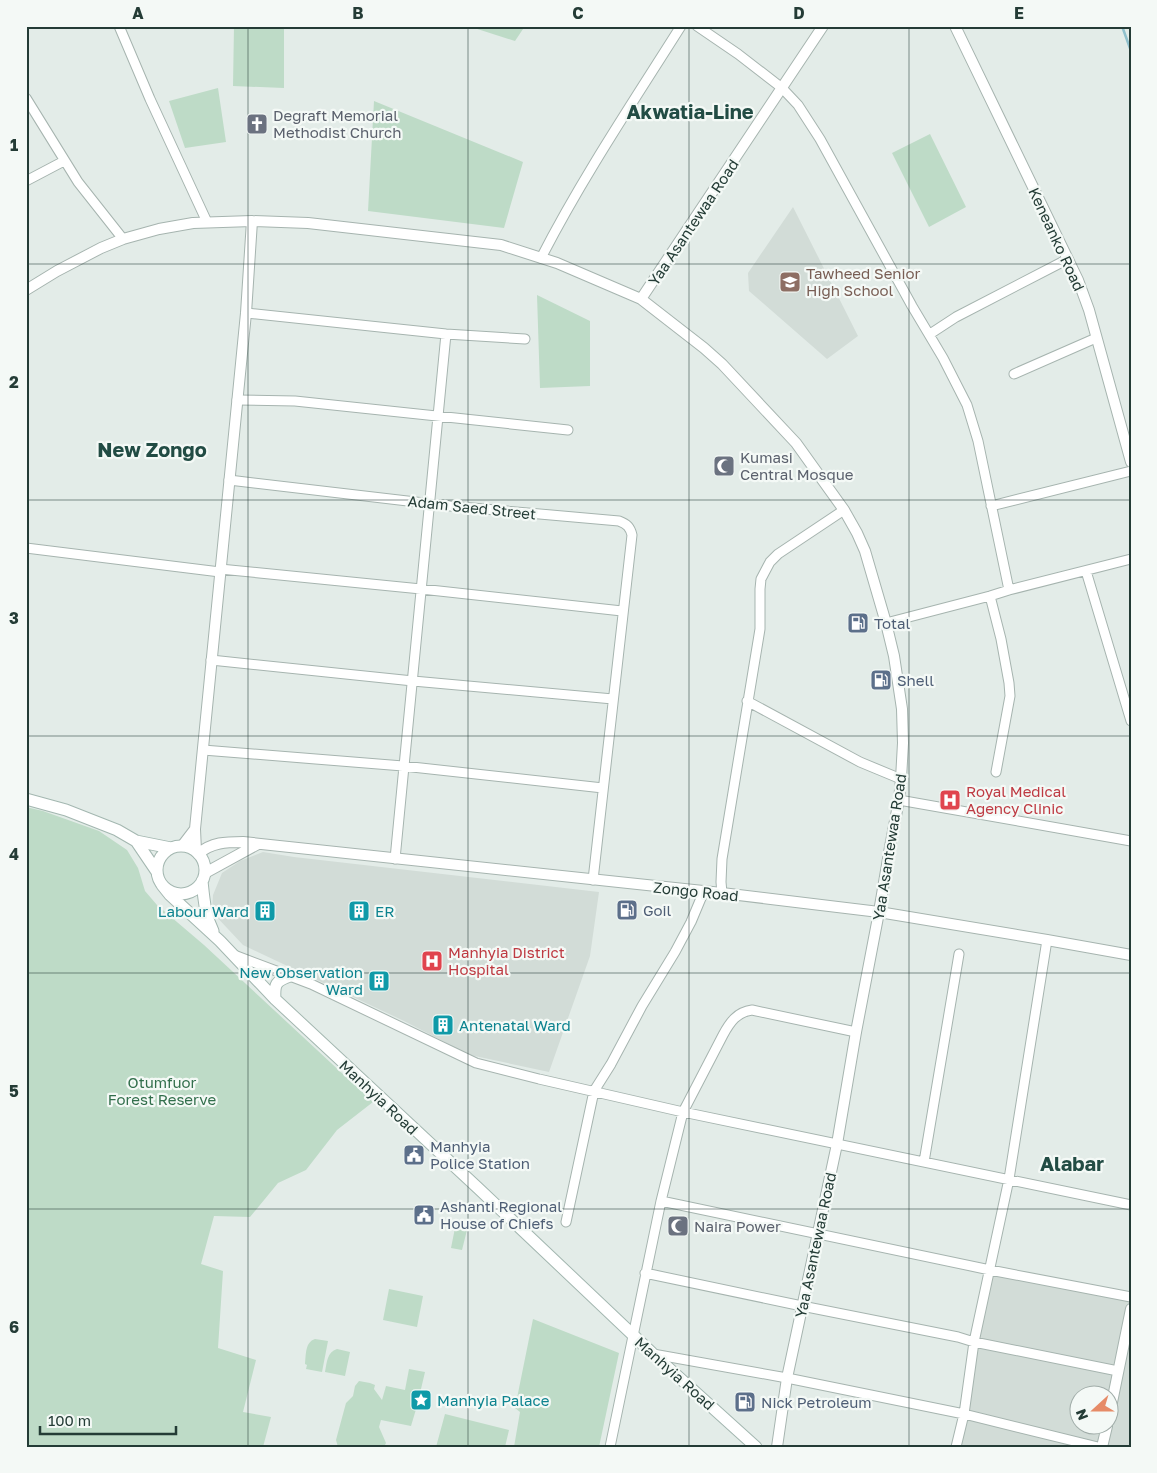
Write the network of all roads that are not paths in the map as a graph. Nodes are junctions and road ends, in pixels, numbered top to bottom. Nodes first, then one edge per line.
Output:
1 (119, 26) edge
2 (681, 26) edge
3 (698, 26) edge
4 (823, 26) edge
5 (956, 26) edge
6 (782, 88) junction
7 (26, 98) edge
8 (64, 161) junction
9 (26, 182) edge
10 (252, 221) junction
11 (207, 222) junction
12 (123, 239) junction
13 (541, 258) junction
14 (1068, 259) junction
15 (26, 290) edge
16 (641, 299) junction
17 (246, 313) junction
18 (446, 334) junction
19 (930, 334) junction
20 (1096, 338) junction
21 (525, 339) dead end
22 (1014, 374) dead end
23 (237, 400) junction
24 (438, 416) junction
25 (568, 430) dead end
26 (1131, 462) edge
27 (1131, 471) edge
28 (229, 480) junction
29 (430, 503) junction
30 (991, 506) junction
31 (844, 510) junction
32 (26, 548) edge
33 (1131, 560) edge
34 (220, 570) junction
35 (1086, 571) junction
36 (421, 589) junction
37 (1009, 590) junction
38 (990, 596) junction
39 (622, 611) junction
40 (886, 623) junction
41 (211, 660) junction
42 (413, 681) junction
43 (613, 699) junction
44 (747, 701) junction
45 (1131, 721) edge
46 (202, 750) junction
47 (403, 766) junction
48 (996, 772) dead end
49 (901, 779) junction
50 (603, 788) junction
51 (26, 799) edge
52 (899, 800) junction
53 (195, 829) junction
54 (136, 841) junction
55 (1131, 841) edge
56 (258, 844) junction
57 (176, 847) junction
58 (197, 852) junction
59 (395, 858) junction
60 (157, 872) junction
61 (203, 878) junction
62 (593, 880) junction
63 (162, 885) junction
64 (704, 891) junction
65 (722, 893) junction
66 (880, 912) junction
67 (1047, 940) junction
68 (220, 941) junction
69 (232, 954) junction
70 (959, 954) dead end
71 (1131, 955) edge
72 (290, 976) junction
73 (275, 999) junction
74 (856, 1032) junction
75 (594, 1091) junction
76 (683, 1112) junction
77 (837, 1144) junction
78 (924, 1162) junction
79 (1009, 1179) junction
80 (661, 1200) junction
81 (1131, 1205) edge
82 (566, 1222) dead end
83 (818, 1234) junction
84 (990, 1270) junction
85 (645, 1273) junction
86 (1131, 1297) edge
87 (802, 1306) junction
88 (1131, 1309) edge
89 (632, 1334) junction
90 (974, 1342) junction
91 (652, 1354) junction
92 (1118, 1371) junction
93 (787, 1378) junction
94 (1115, 1386) edge
95 (964, 1414) junction
96 (610, 1447) edge
97 (756, 1447) edge
98 (777, 1447) edge
99 (956, 1447) edge
100 (1100, 1447) edge

1 - 11 street
2 - 13 street
3 - 6 street
4 - 6 street, Yaa Asantewaa Road
5 - 14 street, Keneanko Road
6 - 16 street, Yaa Asantewaa Road
6 - 19 street
7 - 8 street
8 - 9 street
8 - 12 street
10 - 11 street
10 - 13 street
10 - 17 street
11 - 12 street
12 - 15 street
13 - 16 street
14 - 19 street
14 - 20 street, Keneanko Road
16 - 31 street, Yaa Asantewaa Road
17 - 18 street
17 - 23 street
18 - 21 street
18 - 24 street
19 - 30 street
20 - 22 street
20 - 26 street, Keneanko Road
23 - 24 street
23 - 28 street
24 - 25 street
24 - 29 street
27 - 30 street
28 - 29 street, Adam Saed Street
28 - 34 street
29 - 36 street
29 - 39 street, Adam Saed Street
30 - 37 street
31 - 40 street, Yaa Asantewaa Road
31 - 44 street
32 - 34 street
33 - 35 street
34 - 36 street
34 - 41 street
35 - 37 street
35 - 45 street
36 - 39 street
36 - 42 street
37 - 38 street
38 - 40 street
38 - 48 street
39 - 43 street
40 - 49 street, Yaa Asantewaa Road
41 - 42 street
41 - 46 street
42 - 43 street
42 - 47 street
43 - 50 street
44 - 49 street
44 - 65 street
46 - 47 street
46 - 53 street
47 - 50 street
47 - 59 street
49 - 52 street, Yaa Asantewaa Road
50 - 62 street
51 - 54 main road
52 - 55 street
52 - 66 street, Yaa Asantewaa Road
53 - 57 street
53 - 58 street
54 - 57 main road
54 - 60 main road
56 - 58 street, Zongo Road
56 - 59 street, Zongo Road
56 - 61 street
57 - 58 main road
57 - 60 main road
58 - 61 main road
59 - 62 street, Zongo Road
60 - 63 main road
61 - 63 main road
61 - 68 main road
62 - 64 street, Zongo Road
63 - 68 main road, Manhyia Road
64 - 65 street, Zongo Road
64 - 75 street
65 - 66 street, Zongo Road
66 - 67 street, Zongo Road
66 - 74 street, Yaa Asantewaa Road
67 - 71 street, Zongo Road
67 - 79 street
68 - 69 main road, Manhyia Road
69 - 72 street
69 - 73 main road, Manhyia Road
70 - 78 street
72 - 73 main road
72 - 75 street
73 - 89 main road, Manhyia Road
74 - 76 street
74 - 77 street, Yaa Asantewaa Road
75 - 76 street
75 - 82 street
76 - 77 street
76 - 80 street
77 - 78 street
77 - 83 street, Yaa Asantewaa Road
78 - 79 street
79 - 81 street
79 - 84 street
80 - 83 street
80 - 85 street
83 - 84 street
83 - 87 street, Yaa Asantewaa Road
84 - 86 street
84 - 90 street
85 - 87 street
85 - 89 street
87 - 90 street
87 - 93 street, Yaa Asantewaa Road
88 - 92 street
89 - 91 main road, Manhyia Road
89 - 96 street
90 - 92 street
90 - 95 street
91 - 93 street
91 - 97 main road, Manhyia Road
92 - 94 street
93 - 95 street
93 - 98 street, Yaa Asantewaa Road
95 - 99 street
95 - 100 street

